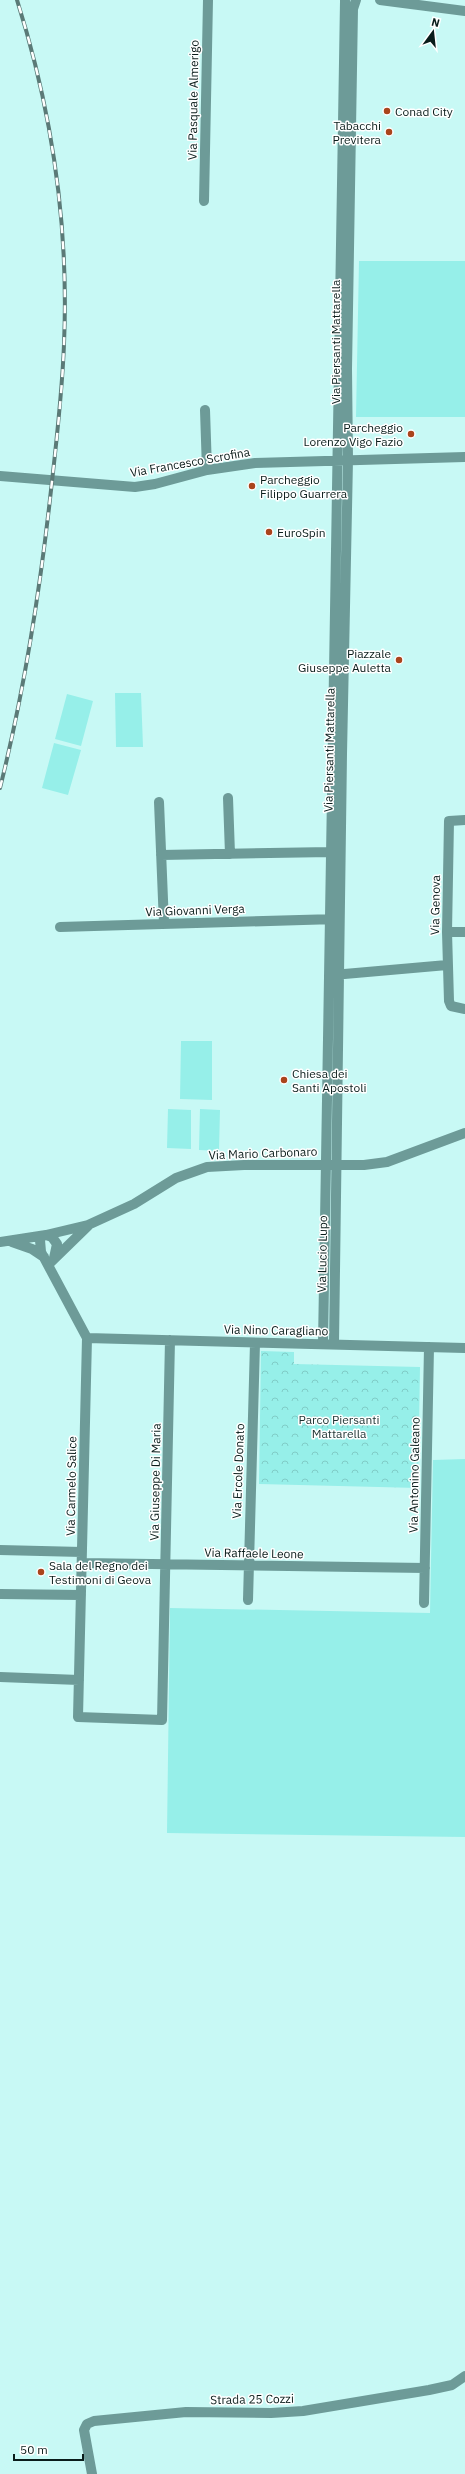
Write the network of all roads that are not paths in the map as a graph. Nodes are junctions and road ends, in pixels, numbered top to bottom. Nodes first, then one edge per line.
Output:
1 (208, 0) edge
2 (350, 0) edge
3 (380, 0) edge
4 (465, 11) edge
5 (204, 201) dead end
6 (205, 410) dead end
7 (465, 457) edge
8 (337, 460) junction
9 (348, 460) junction
10 (207, 470) junction
11 (0, 476) edge
12 (228, 798) dead end
13 (160, 802) dead end
14 (465, 820) edge
15 (331, 852) junction
16 (230, 854) junction
17 (162, 855) junction
18 (340, 873) junction
19 (335, 919) junction
20 (164, 924) junction
21 (60, 927) dead end
22 (447, 932) junction
23 (465, 932) edge
24 (447, 965) junction
25 (334, 975) junction
26 (465, 1009) edge
27 (465, 1133) edge
28 (331, 1164) junction
29 (88, 1225) junction
30 (44, 1236) junction
31 (4, 1242) edge
32 (49, 1260) junction
33 (87, 1338) junction
34 (170, 1340) junction
35 (255, 1343) junction
36 (329, 1344) junction
37 (429, 1347) junction
38 (465, 1348) edge
39 (0, 1550) edge
40 (82, 1552) junction
41 (82, 1563) junction
42 (166, 1564) junction
43 (249, 1566) junction
44 (425, 1568) junction
45 (0, 1594) edge
46 (81, 1595) junction
47 (248, 1600) dead end
48 (424, 1603) dead end
49 (0, 1677) edge
50 (79, 1680) junction
51 (78, 1717) joint
52 (465, 2376) edge
53 (92, 2474) edge

1 - 5 street, Via Pasquale Almerigo
2 - 8 street, Via Piersanti Mattarella
2 - 9 street, Via Piersanti Mattarella
3 - 4 street
6 - 10 street
7 - 9 street, Via Francesco Scrofina
8 - 9 street, Via Francesco Scrofina
8 - 10 street, Via Francesco Scrofina
8 - 15 street, Via Piersanti Mattarella
9 - 18 street, Via Piersanti Mattarella
10 - 11 street, Via Francesco Scrofina
12 - 16 street
13 - 17 street
14 - 22 street, Via Genova
15 - 16 street
15 - 18 street
15 - 19 street, Via Piersanti Mattarella
16 - 17 street
17 - 20 street
18 - 19 street, Via Piersanti Mattarella
19 - 20 street, Via Giovanni Verga
19 - 25 street, Via Piersanti Mattarella
20 - 21 street, Via Giovanni Verga
22 - 23 street
22 - 24 street, Via Genova
24 - 25 street
24 - 26 street, Via Genova
25 - 28 street, Via Piersanti Mattarella
27 - 28 street, Via Mario Carbonaro
28 - 29 street, Via Mario Carbonaro
28 - 36 street, Via Lucio Lupo
29 - 30 street, Via Mario Carbonaro
29 - 32 street
30 - 31 street, Via Mario Carbonaro
30 - 32 street
30 - 32 street
31 - 32 street
32 - 33 street, Via Carmelo Salice
33 - 34 street, Via Nino Caragliano
33 - 40 street, Via Carmelo Salice
34 - 35 street, Via Nino Caragliano
34 - 42 street, Via Giuseppe Di Maria
35 - 36 street, Via Nino Caragliano
35 - 43 street, Via Ercole Donato
36 - 37 street, Via Nino Caragliano
37 - 38 street, Via Nino Caragliano
37 - 44 street, Via Antonino Galeano
39 - 40 street
40 - 41 street, Via Carmelo Salice
41 - 42 street, Via Raffaele Leone
41 - 46 street, Via Carmelo Salice
42 - 43 street, Via Raffaele Leone
42 - 51 street, Via Giuseppe Di Maria
43 - 44 street, Via Raffaele Leone
43 - 47 street, Via Ercole Donato
44 - 48 street, Via Antonino Galeano
45 - 46 street
46 - 50 street, Via Carmelo Salice
49 - 50 street
50 - 51 street, Via Carmelo Salice
52 - 53 street, Strada 25 Cozzi

